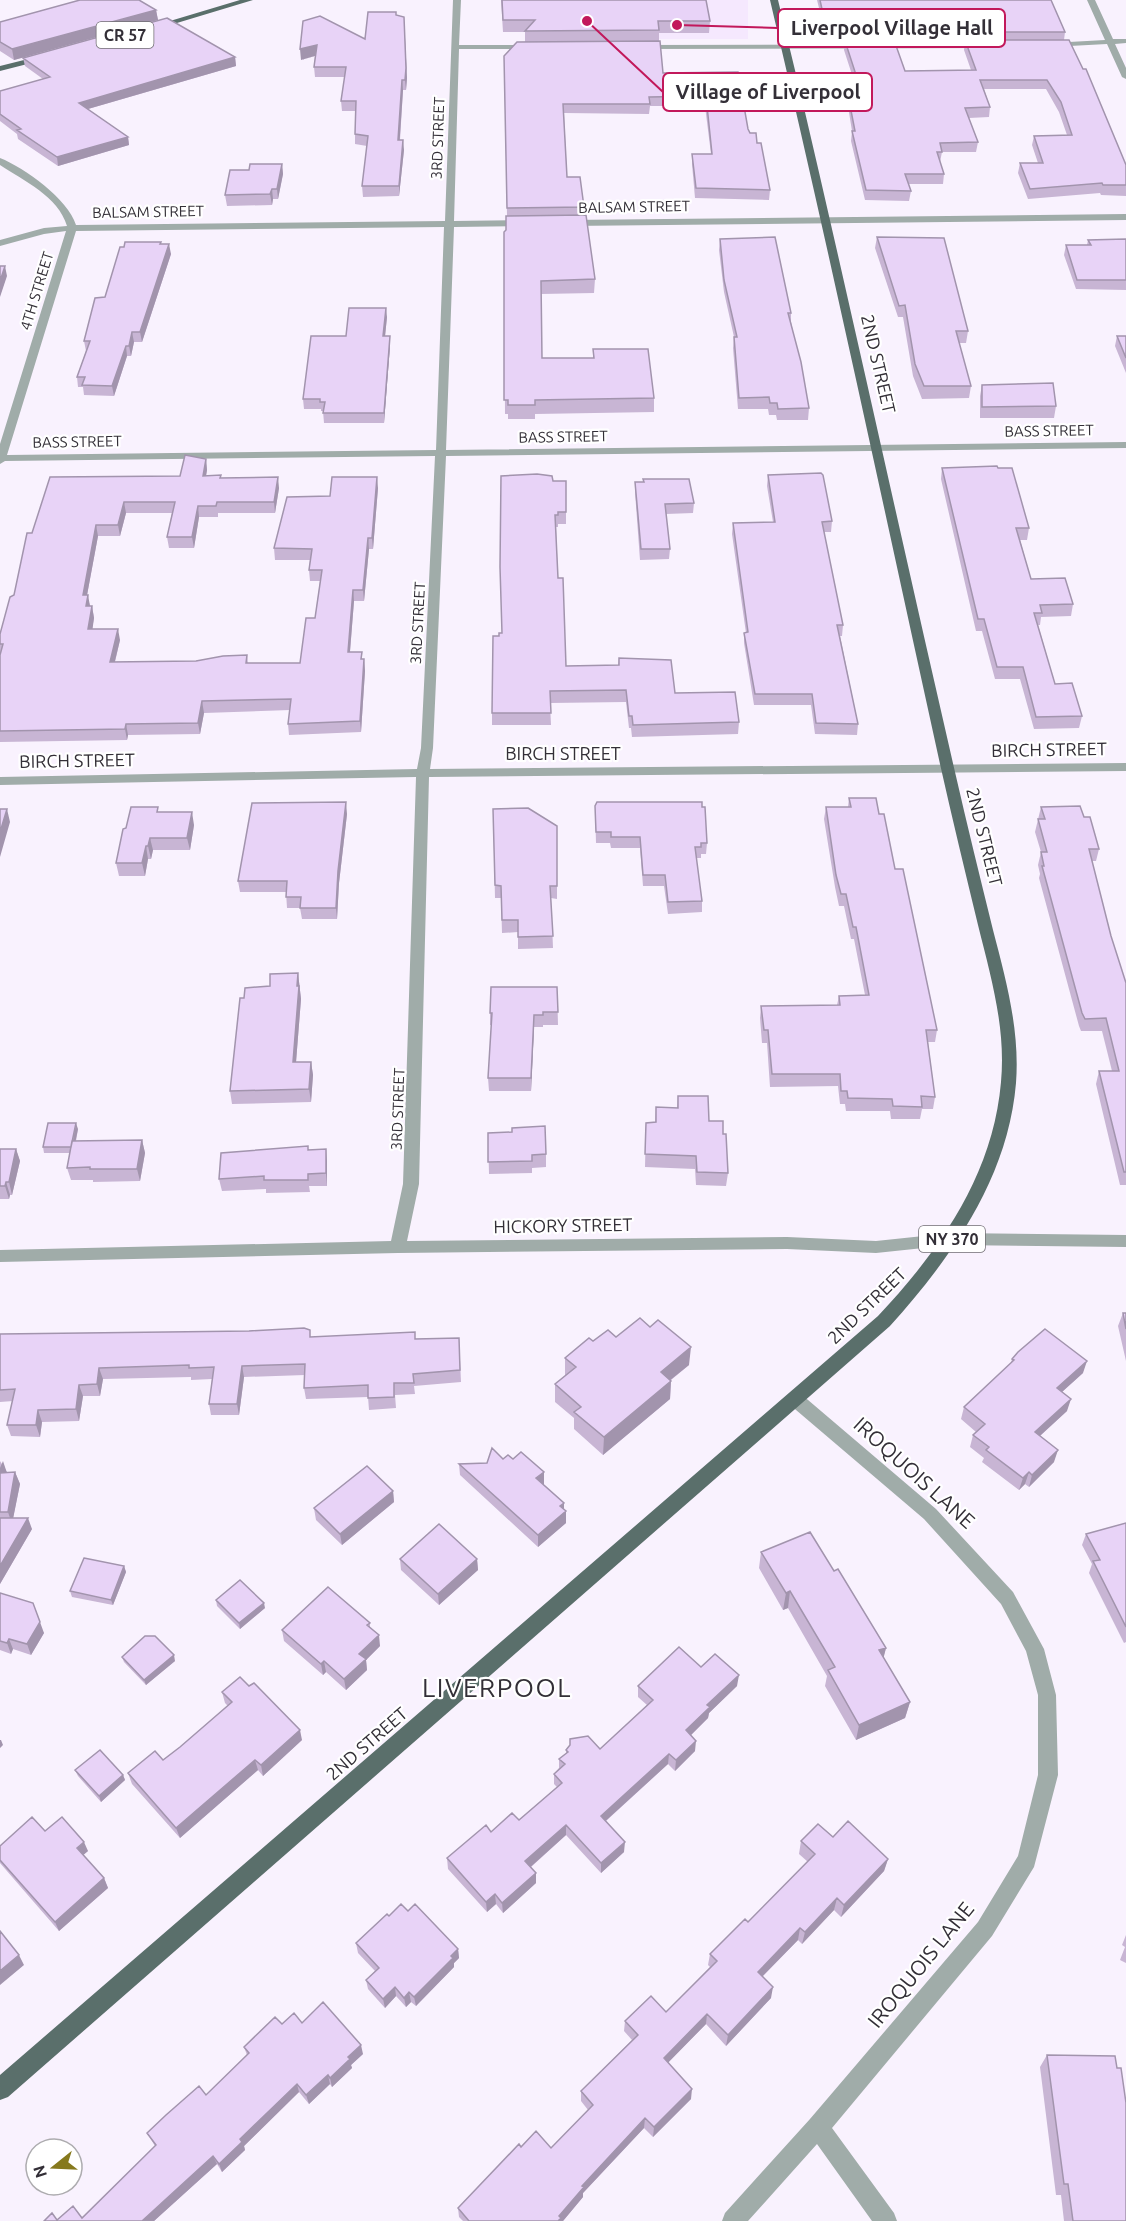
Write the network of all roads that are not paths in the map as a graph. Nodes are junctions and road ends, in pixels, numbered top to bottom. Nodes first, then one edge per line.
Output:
1 (249, 0) edge
2 (457, 0) edge
3 (774, 0) edge
4 (1091, 0) edge
5 (147, 28) edge
6 (1110, 41) junction
7 (1126, 41) edge
8 (1040, 45) edge
9 (994, 46) edge
10 (456, 47) junction
11 (538, 47) edge
12 (632, 47) edge
13 (785, 47) junction
14 (57, 54) edge
15 (0, 69) edge
16 (1126, 77) edge
17 (0, 160) edge
18 (1126, 217) edge
19 (824, 220) junction
20 (542, 223) edge
21 (554, 223) edge
22 (448, 224) junction
23 (72, 228) junction
24 (0, 243) edge
25 (1126, 445) edge
26 (877, 448) junction
27 (441, 453) junction
28 (0, 459) edge
29 (1126, 766) edge
30 (948, 770) junction
31 (423, 773) junction
32 (0, 781) edge
33 (952, 1239) junction
34 (1126, 1241) edge
35 (398, 1247) junction
36 (0, 1256) edge
37 (795, 1399) junction
38 (0, 2089) edge
39 (818, 2127) junction
40 (733, 2221) edge
41 (886, 2221) edge

1 - 5 main road, CR 57
2 - 10 street, 3RD STREET
3 - 13 main road, 2ND STREET / NY 370
4 - 6 street
6 - 7 street
6 - 8 street
6 - 16 street
9 - 13 street
10 - 11 street
10 - 22 street, 3RD STREET
12 - 13 street
13 - 19 main road, 2ND STREET / NY 370
14 - 15 main road
17 - 23 street
18 - 19 street, BALSAM STREET
19 - 21 street, BALSAM STREET
19 - 26 main road, 2ND STREET / NY 370
20 - 22 street, BALSAM STREET
22 - 23 street, BALSAM STREET
22 - 27 street, 3RD STREET
23 - 24 street, BALSAM STREET
23 - 28 street, 4TH STREET
25 - 26 street, BASS STREET
26 - 27 street, BASS STREET
26 - 30 main road, 2ND STREET / NY 370
27 - 28 street, BASS STREET
27 - 31 street, 3RD STREET
29 - 30 street, BIRCH STREET
30 - 31 street, BIRCH STREET
30 - 33 main road, 2ND STREET / NY 370
31 - 32 street, BIRCH STREET
31 - 35 street, 3RD STREET
33 - 34 street, HICKORY STREET
33 - 35 street, HICKORY STREET
33 - 37 main road, 2ND STREET / NY 370
35 - 36 street, HICKORY STREET
37 - 38 main road, 2ND STREET / NY 370
37 - 39 street, IROQUOIS LANE
39 - 40 street, IROQUOIS LANE
39 - 41 street

